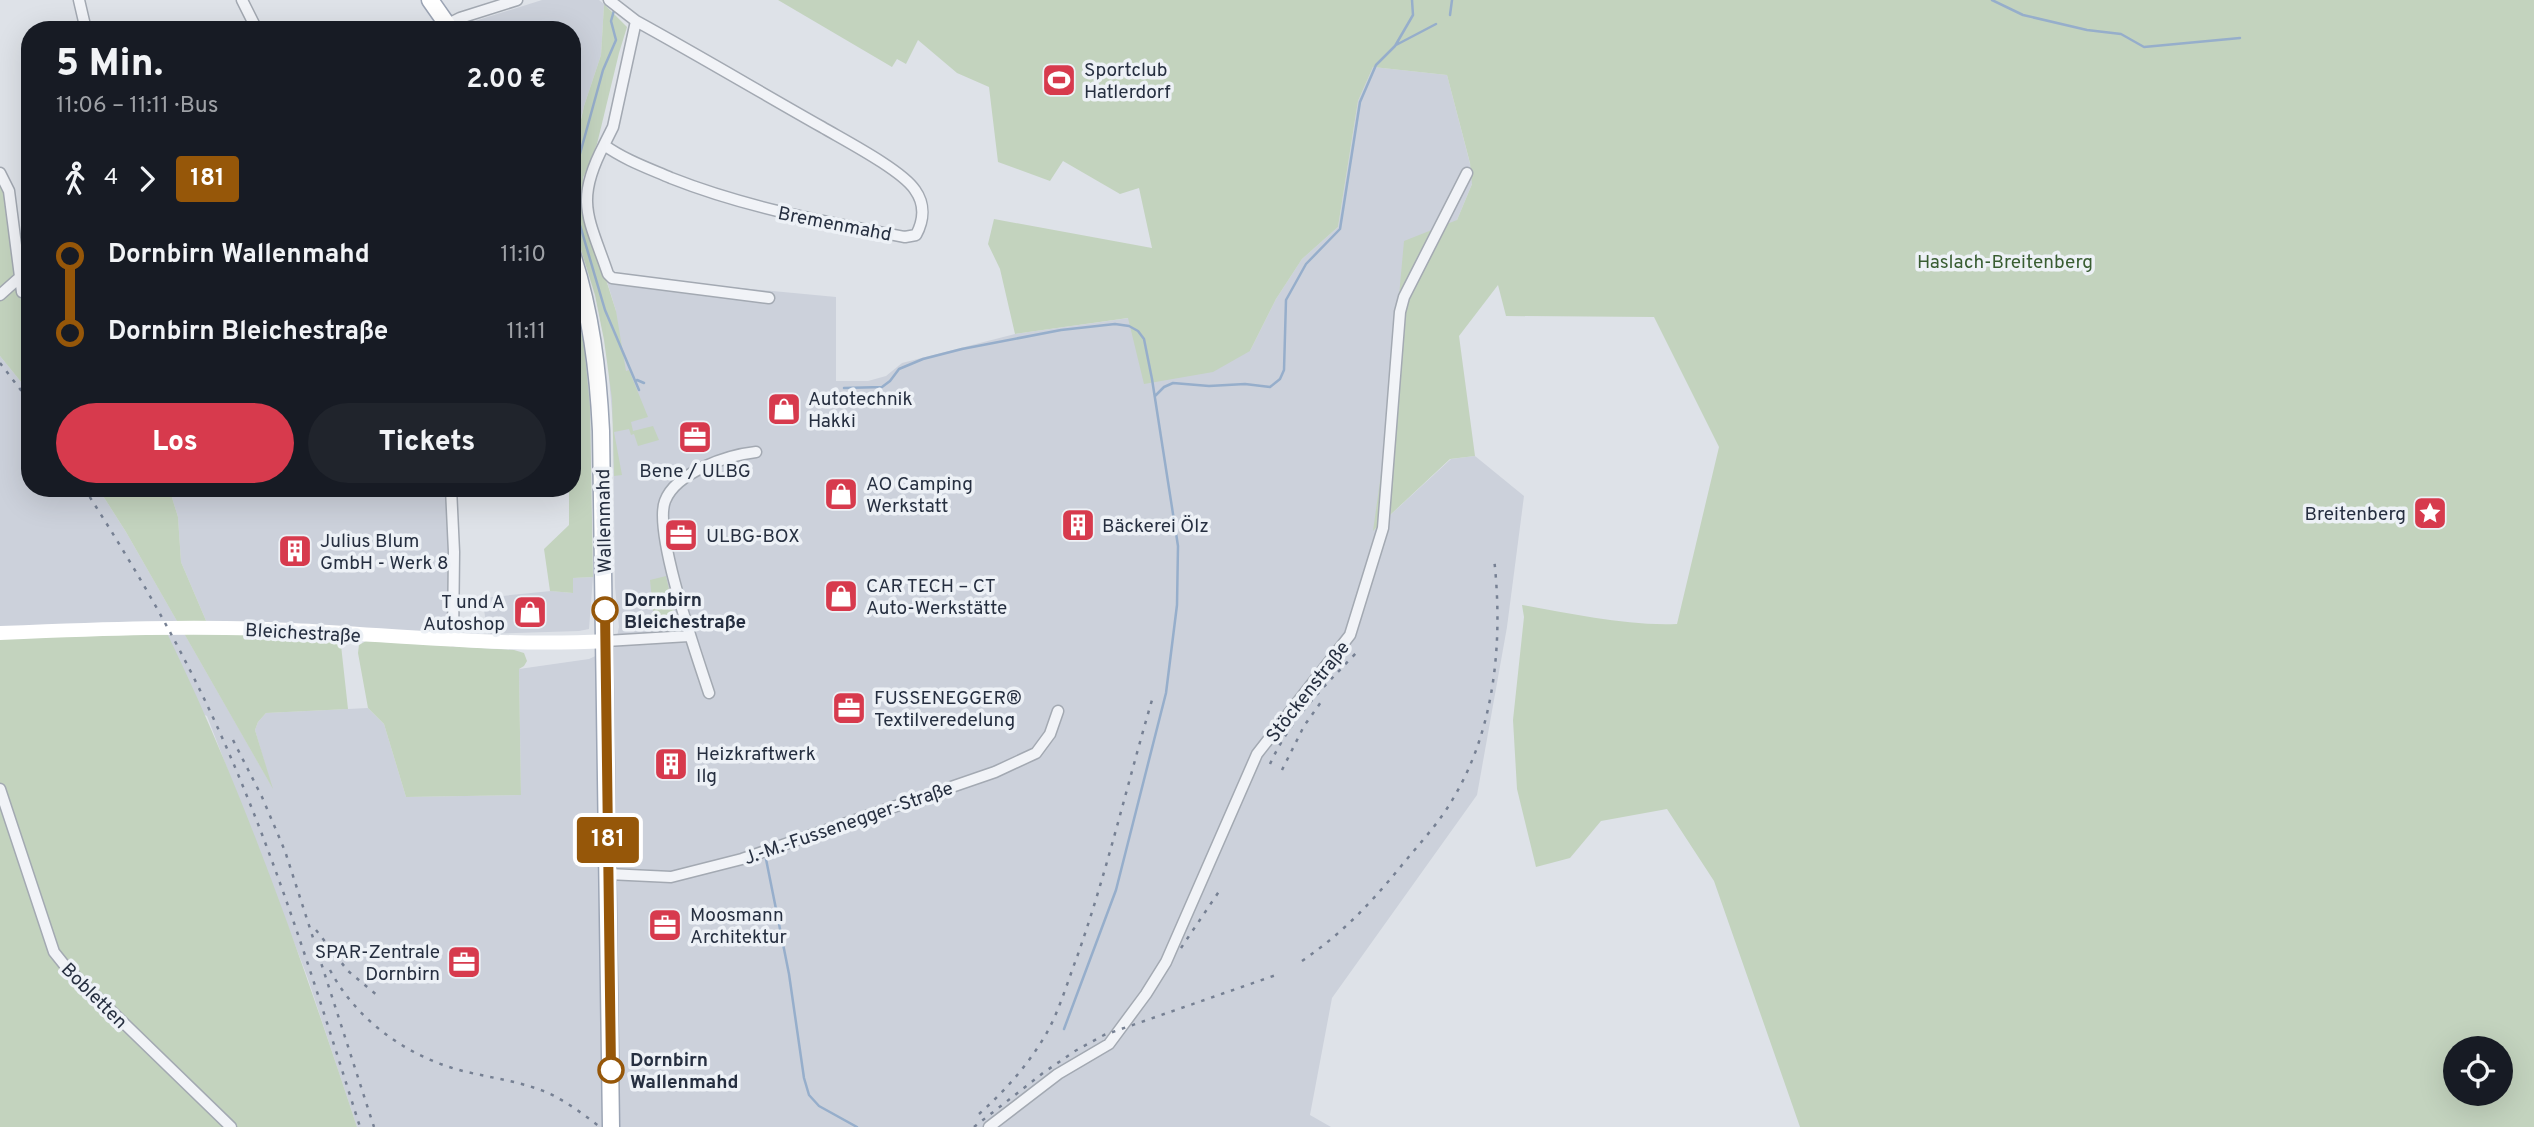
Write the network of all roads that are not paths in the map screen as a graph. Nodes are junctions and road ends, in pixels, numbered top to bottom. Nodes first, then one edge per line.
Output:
1 (79, 0) edge
2 (242, 0) edge
3 (430, 0) edge
4 (517, 0) edge
5 (609, 0) edge
6 (84, 21) edge
7 (252, 21) edge
8 (441, 21) edge
9 (463, 21) edge
10 (636, 21) junction
11 (604, 145) junction
12 (0, 173) edge
13 (1467, 173) dead end
14 (19, 278) junction
15 (581, 284) edge
16 (21, 287) edge
17 (0, 295) edge
18 (769, 298) dead end
19 (756, 452) dead end
20 (452, 497) edge
21 (0, 633) edge
22 (689, 636) junction
23 (453, 640) junction
24 (606, 641) junction
25 (709, 693) dead end
26 (1058, 711) dead end
27 (0, 789) edge
28 (608, 874) junction
29 (231, 1127) edge
30 (611, 1127) edge
31 (989, 1127) edge

1 - 6 street
2 - 7 street
3 - 8 main road
4 - 9 street
5 - 10 street, Bremenmahd
10 - 11 street
10 - 11 street, Bremenmahd
11 - 18 street
12 - 14 street
13 - 31 street, Stöckenstraße
14 - 16 street
14 - 17 street
15 - 24 main road, Wallenmahd
19 - 22 street
20 - 23 street
21 - 23 main road, Bleichestraße
22 - 24 street
22 - 25 street
23 - 24 main road, Bleichestraße
24 - 28 main road, Wallenmahd
26 - 28 street, J.-M.-Fussenegger-Straße
27 - 29 street, Bobletten
28 - 30 main road, Wallenmahd

